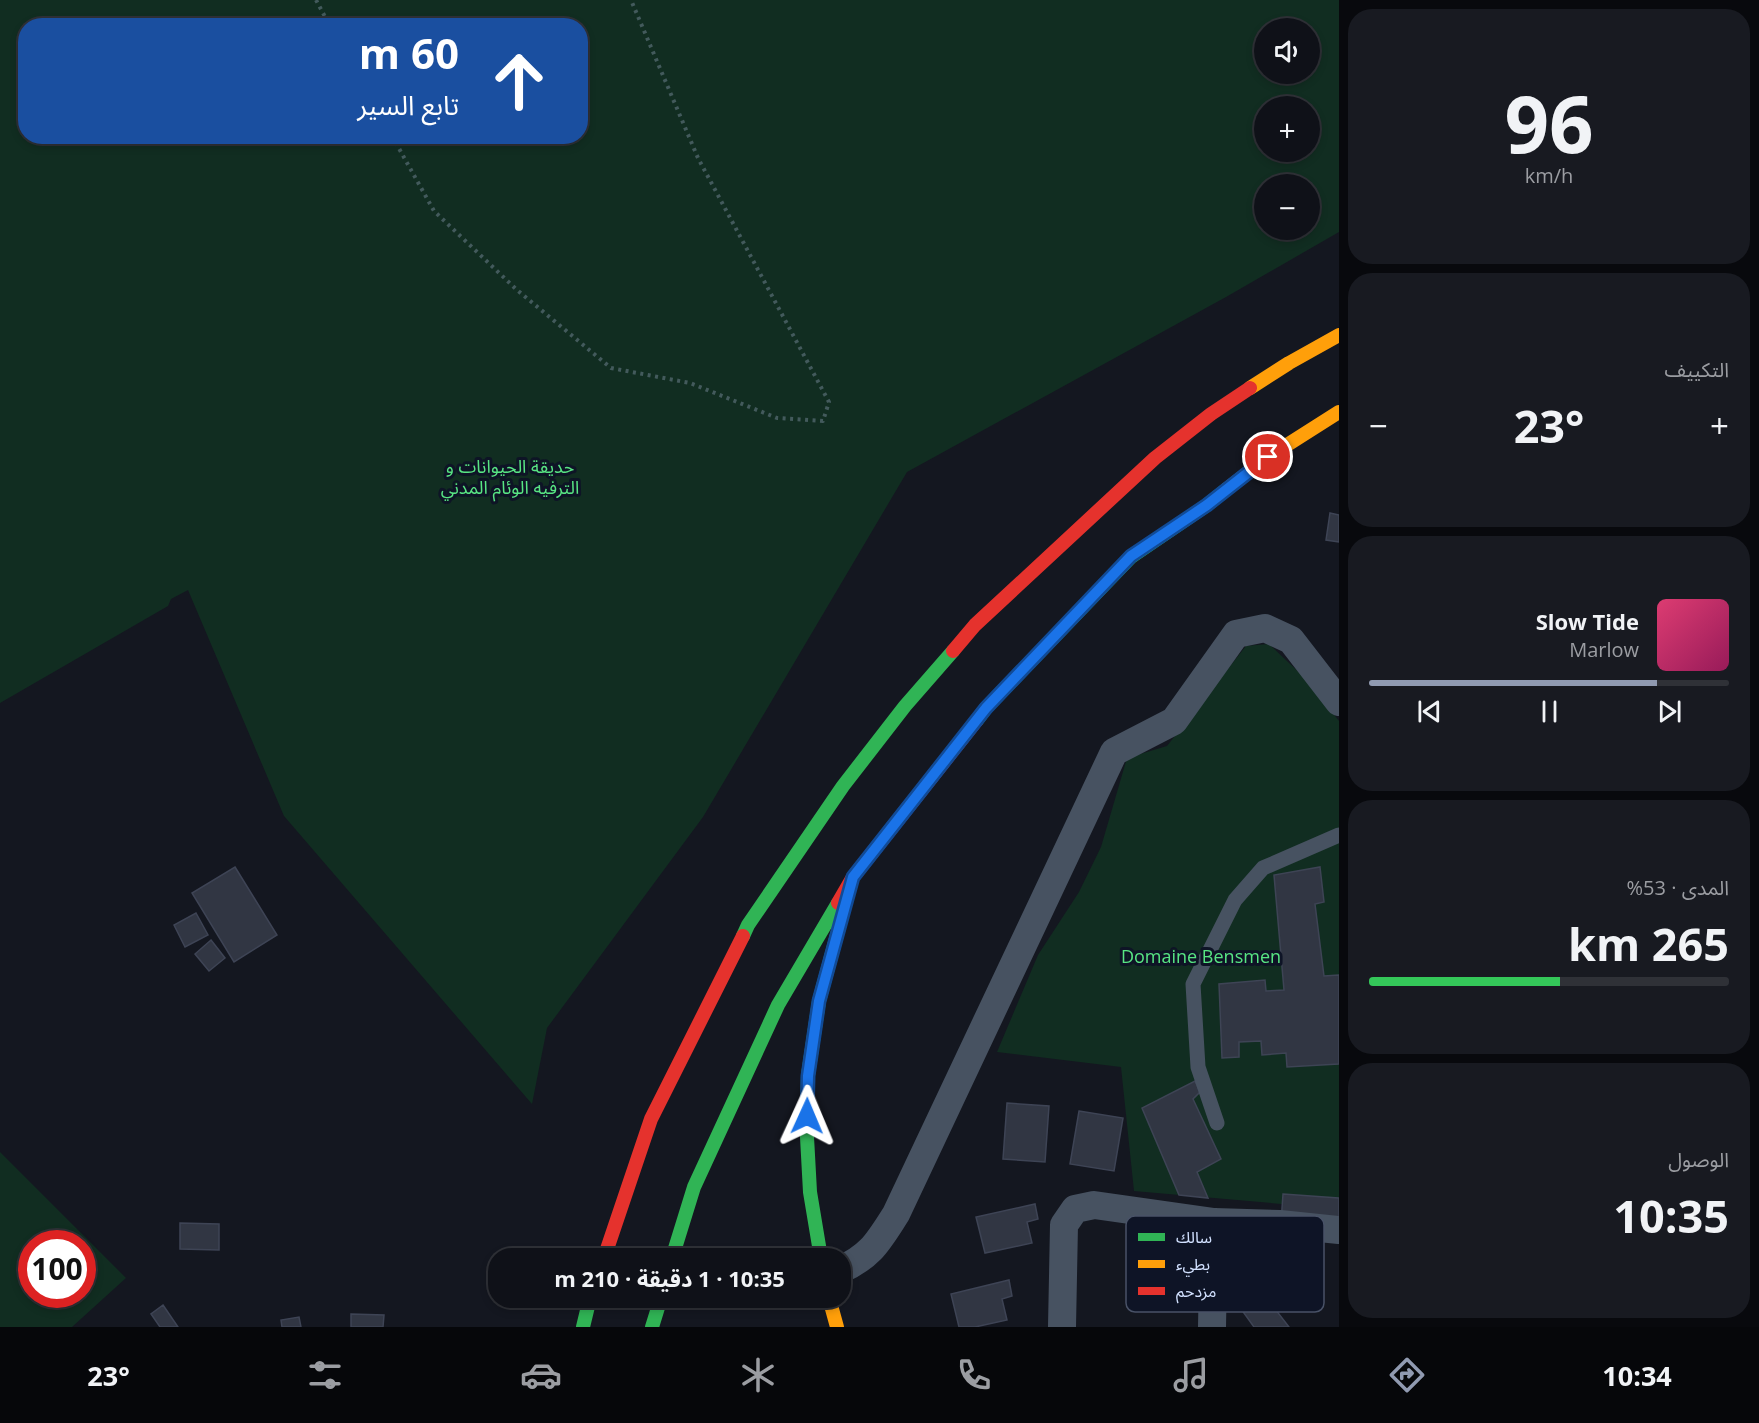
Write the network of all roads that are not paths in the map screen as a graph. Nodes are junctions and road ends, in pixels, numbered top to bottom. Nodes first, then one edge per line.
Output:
1 (1339, 335) edge
2 (1339, 412) edge
3 (1339, 702) edge
4 (1339, 835) edge
5 (853, 877) junction
6 (1216, 1123) dead end
7 (1172, 1216) edge
8 (1324, 1228) edge
9 (1339, 1230) edge
10 (606, 1248) edge
11 (675, 1248) edge
12 (819, 1248) edge
13 (851, 1265) edge
14 (588, 1308) edge
15 (658, 1308) edge
16 (832, 1308) edge
17 (1212, 1312) edge
18 (583, 1327) edge
19 (652, 1327) edge
20 (837, 1327) edge
21 (1062, 1327) edge
22 (1212, 1327) edge

1 - 10 highway
2 - 5 highway
3 - 13 street
4 - 6 lane
5 - 11 highway
5 - 12 highway
7 - 21 street
8 - 9 street
14 - 18 highway
15 - 19 highway
16 - 20 highway
17 - 22 street

